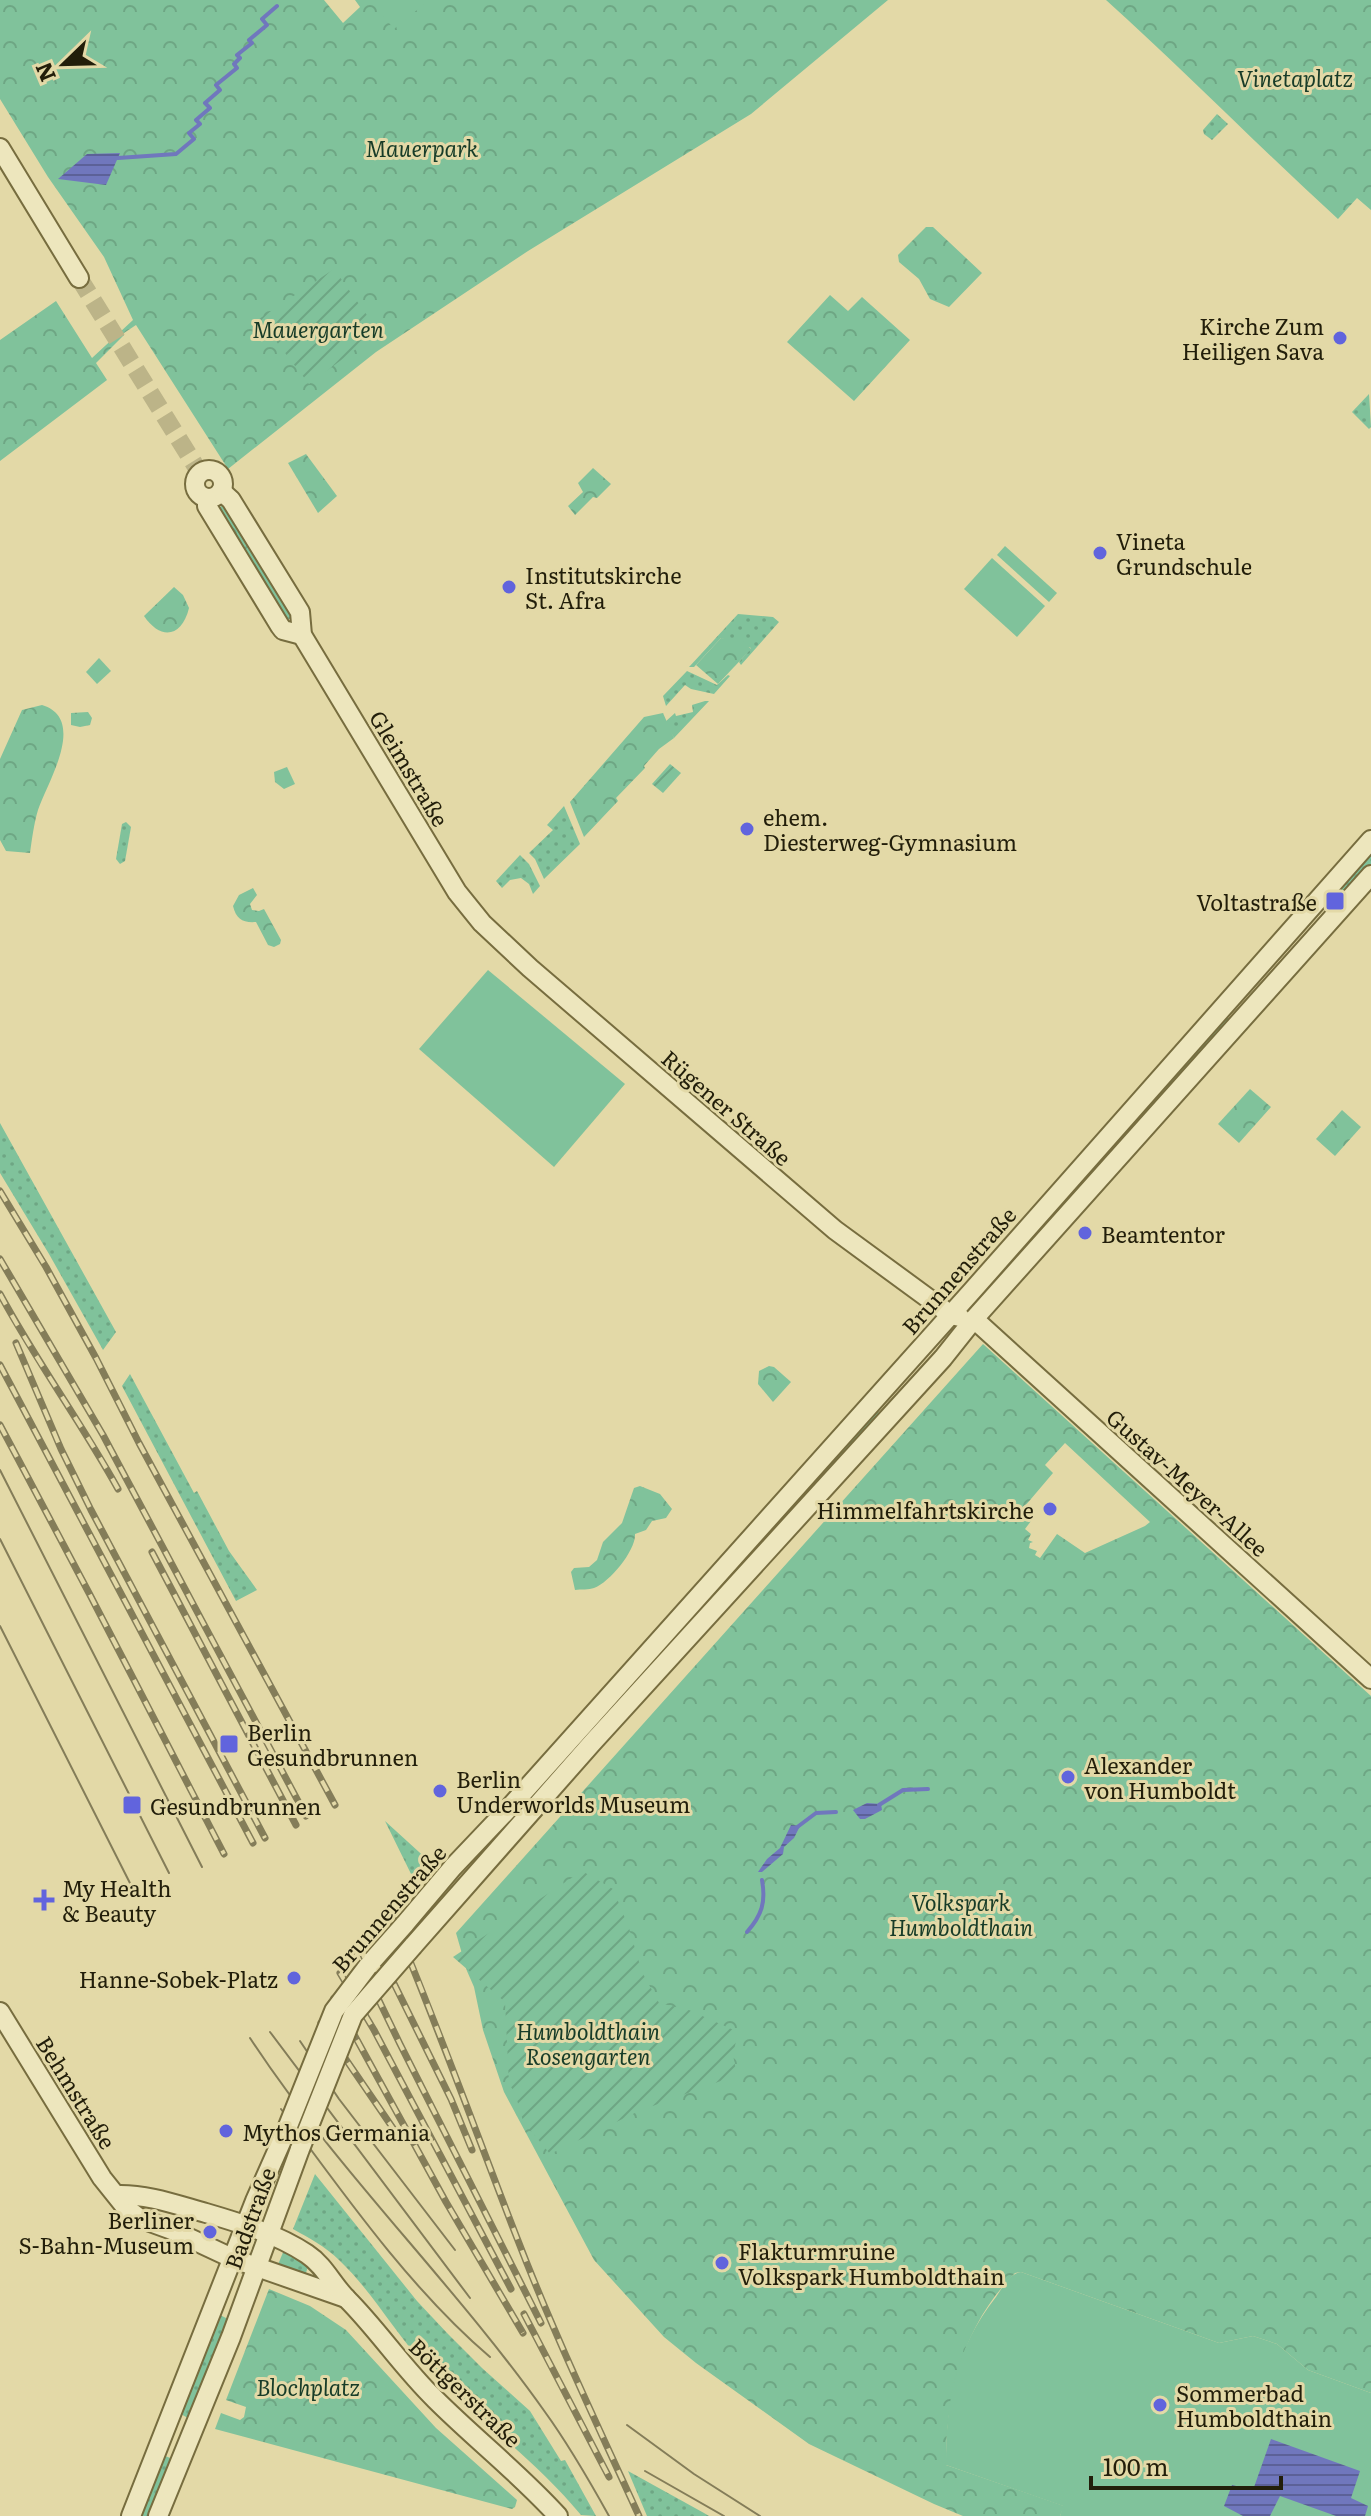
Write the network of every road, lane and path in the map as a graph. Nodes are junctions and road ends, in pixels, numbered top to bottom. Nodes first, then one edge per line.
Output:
1 (0, 148) edge
2 (79, 278) tunnel mouth
3 (199, 472) tunnel mouth
4 (1371, 840) edge
5 (1371, 875) edge
6 (482, 923) joint
7 (1285, 935) junction
8 (1303, 951) junction
9 (951, 1315) junction
10 (974, 1319) junction
11 (1371, 1679) edge
12 (617, 1702) junction
13 (585, 1737) junction
14 (334, 2011) joint
15 (0, 2012) edge
16 (353, 2015) joint
17 (117, 2195) junction
18 (246, 2226) junction
19 (268, 2235) junction
20 (234, 2259) junction
21 (257, 2267) junction
22 (346, 2298) junction
23 (167, 2429) junction
24 (191, 2437) junction
25 (131, 2516) edge
26 (158, 2516) edge
27 (558, 2516) edge

1 - 2 main road
3 - 6 main road, Gleimstraße
4 - 7 main road, Brunnenstraße
5 - 8 main road, Brunnenstraße
6 - 9 main road, Rügener Straße
7 - 8 main road
7 - 9 main road, Brunnenstraße
8 - 10 main road, Brunnenstraße
9 - 10 main road
9 - 12 main road, Brunnenstraße
10 - 11 main road, Gustav-Meyer-Allee
10 - 12 main road, Brunnenstraße
12 - 13 main road, Brunnenstraße
13 - 14 main road, Brunnenstraße, bridge
13 - 16 main road, Brunnenstraße, bridge
14 - 18 main road, Badstraße, bridge
15 - 17 main road, Behmstraße
16 - 19 main road, Badstraße, bridge
17 - 18 main road
17 - 20 main road, Behmstraße
18 - 19 main road, Böttgerstraße
18 - 20 main road, Badstraße
19 - 21 main road, Badstraße
19 - 22 main road, Böttgerstraße
20 - 21 main road, Behmstraße
20 - 23 main road, Badstraße
21 - 22 main road, Böttgerstraße
21 - 24 main road, Badstraße
22 - 27 main road, Böttgerstraße
23 - 24 main road
23 - 25 main road, Badstraße
24 - 26 main road, Badstraße

